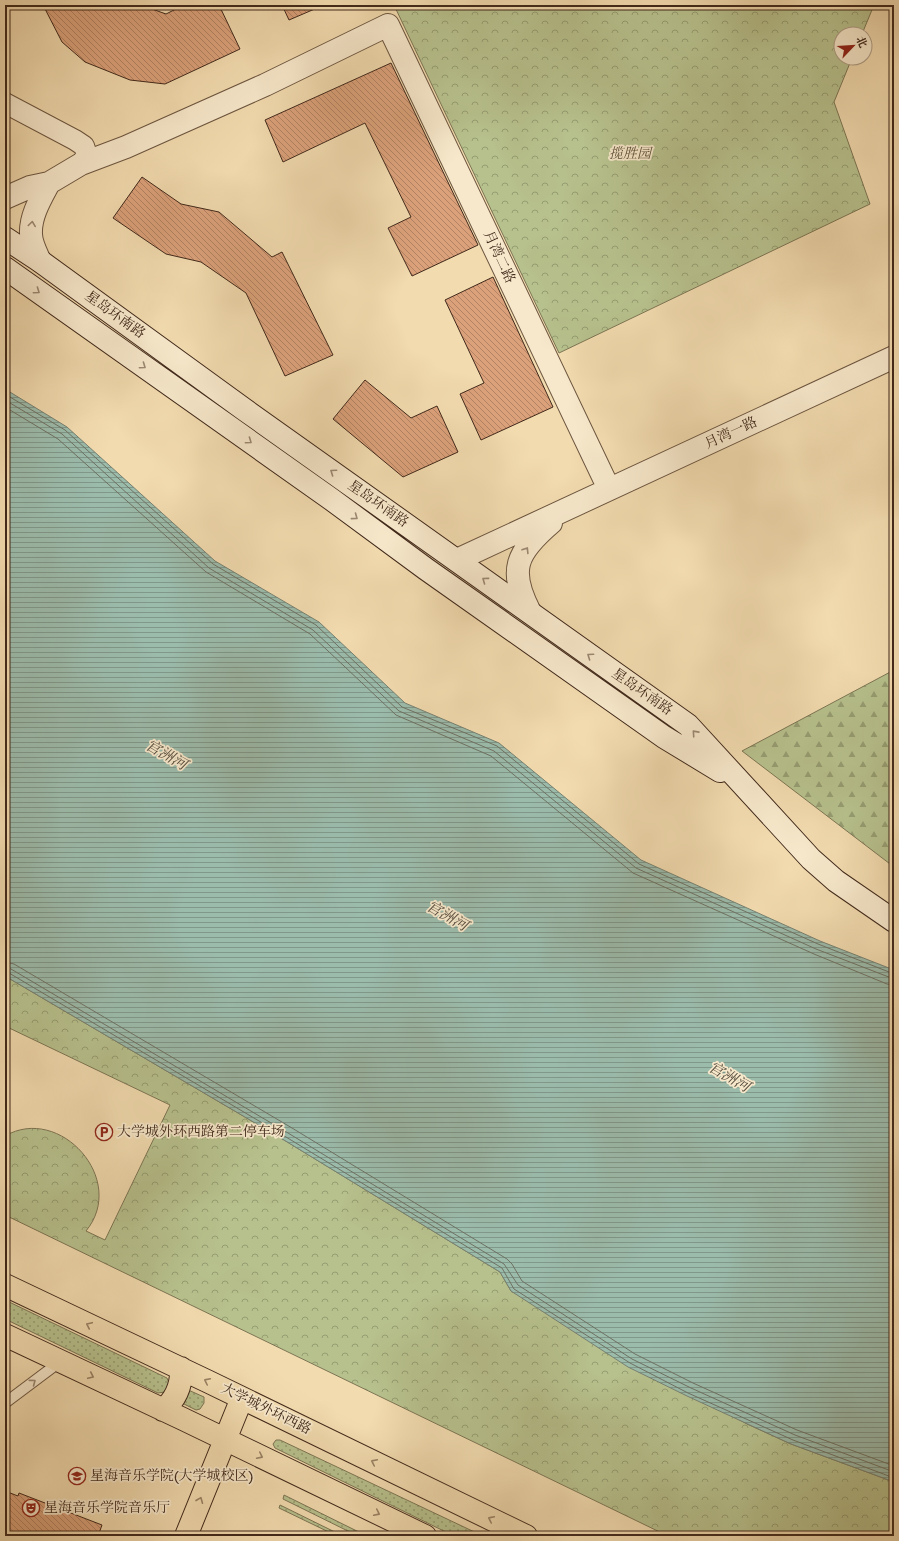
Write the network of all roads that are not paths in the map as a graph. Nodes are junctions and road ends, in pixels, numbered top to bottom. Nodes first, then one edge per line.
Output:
1 (5, 103) edge
2 (81, 164) junction
3 (49, 183) junction
4 (5, 198) edge
5 (5, 238) edge
6 (40, 261) junction
7 (5, 268) edge
8 (894, 357) edge
9 (609, 489) junction
10 (569, 508) junction
11 (457, 560) junction
12 (530, 612) junction
13 (740, 783) junction
14 (894, 921) edge
15 (5, 1285) edge
16 (5, 1335) edge
17 (61, 1361) junction
18 (181, 1368) junction
19 (242, 1398) junction
20 (5, 1403) edge
21 (163, 1410) junction
22 (225, 1439) junction
23 (186, 1536) edge
24 (425, 1536) edge
25 (526, 1536) edge

1 - 2 street
2 - 3 main road
2 - 9 main road, 月湾二路
3 - 4 main road
6 -> 3 main road
5 - 6 main road, 星岛环南路
11 -> 6 main road, 星岛环南路
7 -> 13 main road, 星岛环南路
8 - 9 main road, 月湾一路
9 - 10 main road, 月湾一路
10 - 11 main road, 月湾一路
12 -> 10 main road, 月湾一路
12 -> 11 main road, 星岛环南路
13 -> 12 main road, 星岛环南路
13 - 14 main road, 星岛环南路
18 -> 15 main road, 大学城外环西路
16 - 17 main road
20 -> 17 lane
17 -> 21 main road
19 -> 18 main road, 大学城外环西路
18 - 21 main road
19 - 22 main road
25 -> 19 main road, 大学城外环西路
21 - 22 main road
23 -> 22 main road
22 -> 24 main road

